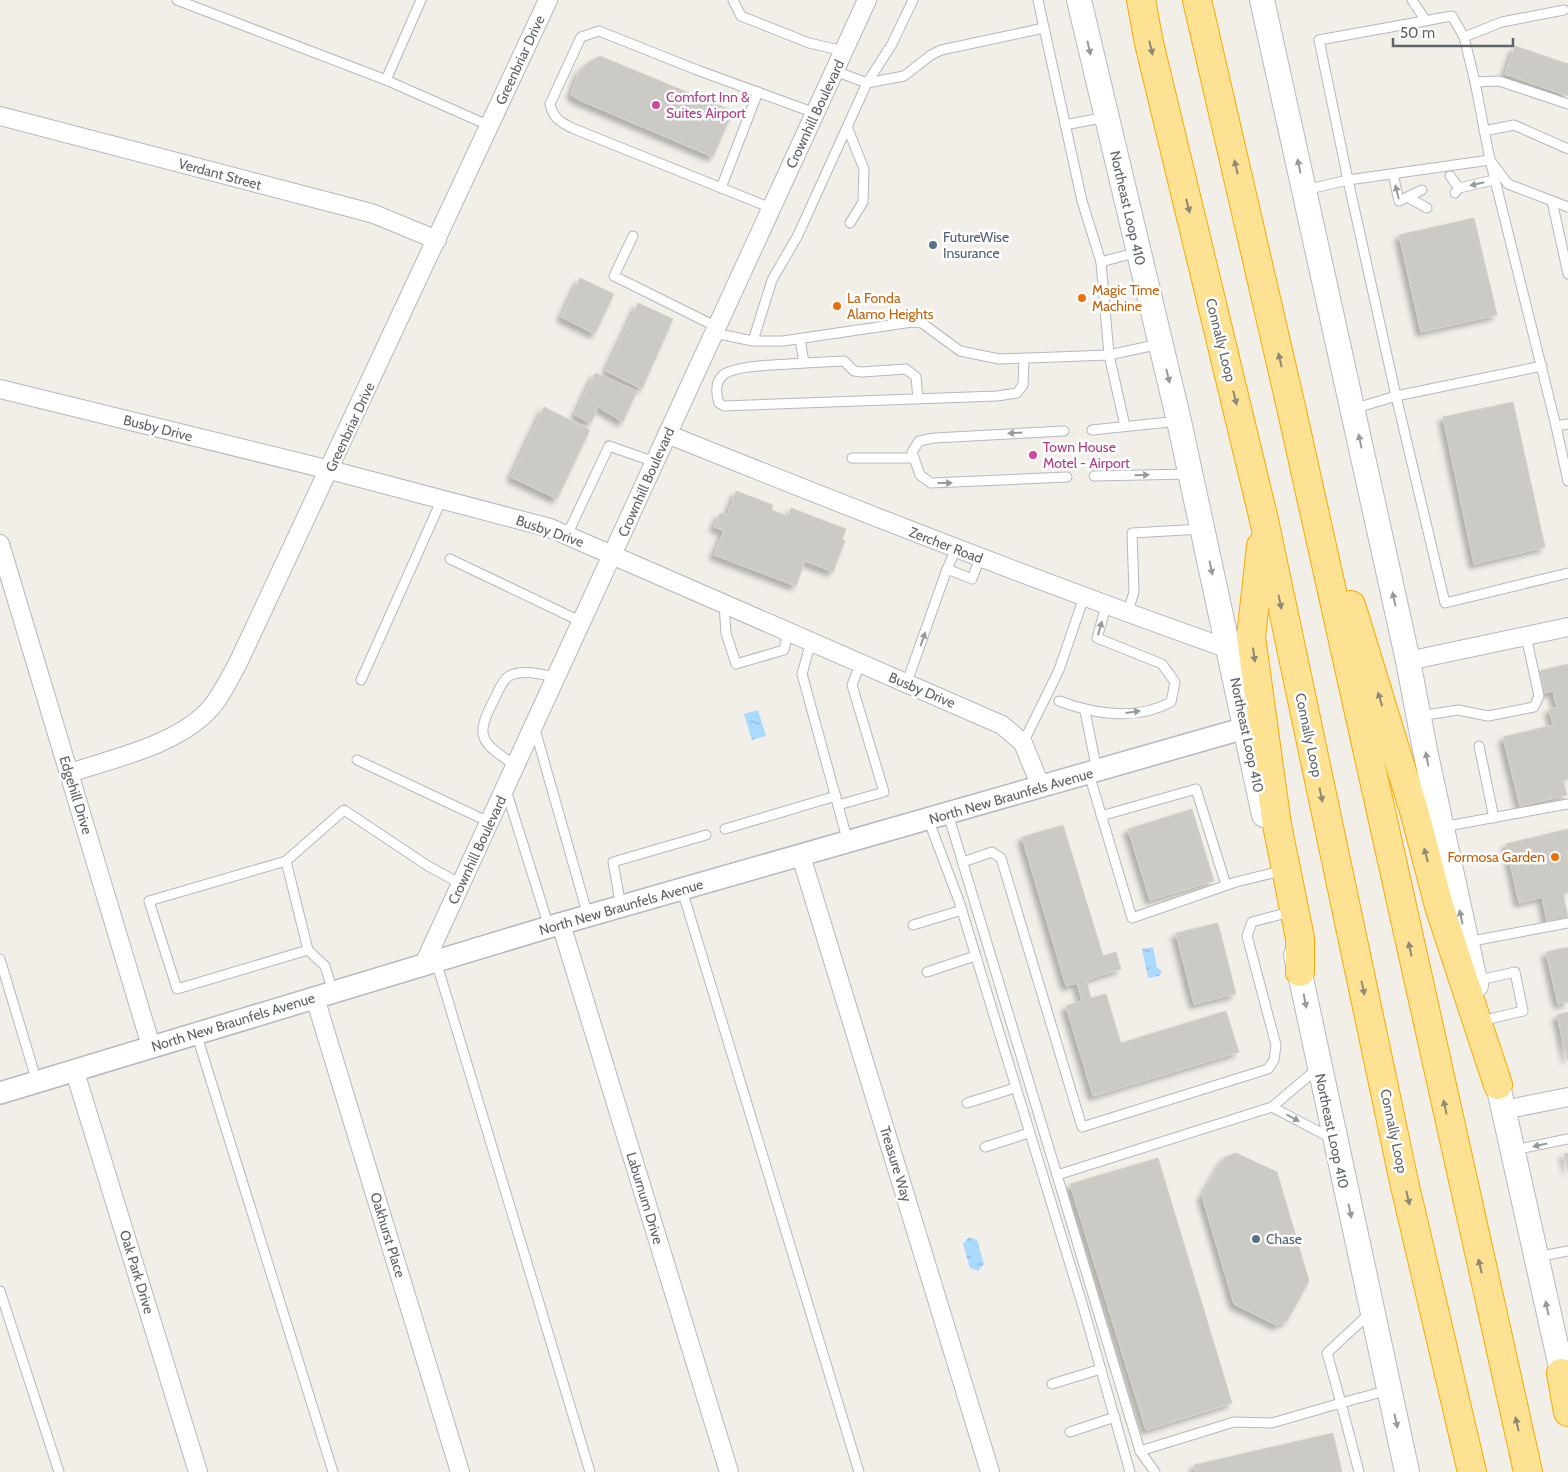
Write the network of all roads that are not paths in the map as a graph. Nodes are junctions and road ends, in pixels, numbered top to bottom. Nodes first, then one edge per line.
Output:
1 (177, 0) edge
2 (421, 0) edge
3 (548, 0) edge
4 (733, 0) edge
5 (867, 0) edge
6 (914, 0) edge
7 (1038, 0) edge
8 (1078, 0) edge
9 (1141, 0) edge
10 (1198, 0) edge
11 (1262, 0) edge
12 (1412, 0) edge
13 (1564, 10) dead end
14 (1426, 21) junction
15 (1044, 28) junction
16 (1464, 37) junction
17 (844, 51) junction
18 (835, 71) junction
19 (386, 80) junction
20 (1475, 82) junction
21 (867, 84) junction
22 (758, 92) junction
23 (1568, 104) edge
24 (815, 113) junction
25 (0, 116) edge
26 (1106, 117) junction
27 (1065, 125) junction
28 (490, 126) junction
29 (848, 129) junction
30 (1484, 131) junction
31 (1568, 149) edge
32 (1490, 160) junction
33 (1393, 174) junction
34 (1348, 180) junction
35 (1494, 180) junction
36 (721, 188) junction
37 (1454, 188) dead end
38 (1304, 190) junction
39 (1408, 198) junction
40 (1552, 201) junction
41 (1568, 207) edge
42 (771, 208) junction
43 (850, 223) dead end
44 (633, 236) dead end
45 (437, 240) junction
46 (1138, 252) junction
47 (1102, 262) junction
48 (1568, 274) edge
49 (715, 330) junction
50 (800, 339) junction
51 (753, 341) junction
52 (1160, 344) junction
53 (1110, 354) junction
54 (1024, 358) junction
55 (804, 364) junction
56 (1542, 366) junction
57 (0, 389) edge
58 (1396, 396) junction
59 (918, 399) junction
60 (1290, 407) junction
61 (1352, 409) junction
62 (1179, 421) junction
63 (1568, 424) edge
64 (1125, 426) junction
65 (1556, 426) junction
66 (1092, 430) dead end
67 (1064, 431) dead end
68 (667, 434) junction
69 (852, 458) dead end
70 (913, 458) junction
71 (654, 462) junction
72 (330, 470) junction
73 (1190, 474) junction
74 (1094, 476) dead end
75 (1067, 477) dead end
76 (1568, 482) edge
77 (442, 500) junction
78 (1264, 520) junction
79 (1202, 529) junction
80 (567, 535) junction
81 (0, 544) edge
82 (956, 549) junction
83 (614, 554) junction
84 (980, 558) junction
85 (450, 559) dead end
86 (947, 569) junction
87 (1568, 573) edge
88 (1084, 597) junction
89 (724, 604) junction
90 (1106, 606) junction
91 (1127, 614) junction
92 (582, 622) junction
93 (1568, 627) edge
94 (788, 632) junction
95 (1526, 636) junction
96 (811, 642) junction
97 (1229, 649) junction
98 (1408, 661) junction
99 (860, 664) junction
100 (557, 677) junction
101 (361, 680) dead end
102 (906, 685) junction
103 (1059, 701) dead end
104 (1085, 710) junction
105 (1420, 716) junction
106 (534, 726) junction
107 (1245, 728) junction
108 (1023, 743) junction
109 (1479, 746) dead end
110 (357, 760) dead end
111 (516, 766) junction
112 (1093, 773) junction
113 (70, 774) junction
114 (506, 787) junction
115 (1041, 787) junction
116 (837, 800) junction
117 (1568, 804) edge
118 (948, 814) junction
119 (1101, 816) junction
120 (1494, 818) junction
121 (928, 819) junction
122 (489, 822) junction
123 (1441, 828) junction
124 (725, 829) dead end
125 (706, 835) dead end
126 (848, 842) junction
127 (801, 856) junction
128 (286, 861) junction
129 (963, 862) junction
130 (1276, 872) junction
131 (461, 884) junction
132 (1226, 885) junction
133 (682, 890) junction
134 (621, 907) junction
135 (962, 910) junction
136 (1286, 913) junction
137 (588, 916) junction
138 (1568, 923) edge
139 (913, 925) dead end
140 (555, 926) junction
141 (1467, 942) junction
142 (308, 950) junction
143 (975, 956) junction
144 (0, 959) edge
145 (430, 963) junction
146 (927, 972) dead end
147 (1300, 972) junction
148 (1475, 981) junction
149 (324, 995) junction
150 (1480, 1021) junction
151 (196, 1033) junction
152 (151, 1046) junction
153 (1318, 1068) junction
154 (75, 1072) junction
155 (37, 1082) junction
156 (1015, 1088) junction
157 (0, 1093) edge
158 (1501, 1098) junction
159 (1568, 1098) edge
160 (967, 1103) dead end
161 (1272, 1107) junction
162 (1029, 1133) junction
163 (1334, 1139) junction
164 (1568, 1139) edge
165 (985, 1146) dead end
166 (1513, 1151) junction
167 (1057, 1175) junction
168 (1568, 1251) edge
169 (1536, 1257) junction
170 (0, 1291) edge
171 (1372, 1312) junction
172 (1102, 1369) junction
173 (1052, 1384) dead end
174 (1565, 1385) edge
175 (1390, 1390) junction
176 (1341, 1403) junction
177 (1568, 1412) edge
178 (1115, 1417) junction
179 (1070, 1432) dead end
180 (1140, 1451) junction
181 (59, 1472) edge
182 (198, 1472) edge
183 (333, 1472) edge
184 (460, 1472) edge
185 (590, 1472) edge
186 (729, 1472) edge
187 (859, 1472) edge
188 (990, 1472) edge
189 (1130, 1472) edge
190 (1155, 1472) edge
191 (1359, 1472) edge
192 (1408, 1472) edge
193 (1472, 1472) edge
194 (1528, 1472) edge

1 - 19 lane
2 - 19 lane
3 - 28 street, Greenbriar Drive
4 - 17 lane
5 - 17 street, Crownhill Boulevard
6 - 21 lane
7 - 15 lane
8 -> 26 main road, Northeast Loop 410
9 -> 78 highway, Connally Loop
60 -> 10 highway
38 -> 11 main road
12 - 14 lane
13 - 16 lane
14 - 16 lane
14 - 34 lane
15 - 21 lane
15 - 27 lane
16 - 20 lane
17 - 18 street, Crownhill Boulevard
18 - 21 lane
18 - 24 street, Crownhill Boulevard
19 - 28 lane
20 - 23 lane
20 - 30 lane
21 - 29 lane
22 - 24 lane
22 - 36 lane
22 - 36 lane
24 - 42 street, Crownhill Boulevard
25 - 45 street, Verdant Street
26 - 27 lane
26 - 46 main road, Northeast Loop 410
27 - 47 lane
28 - 45 street, Greenbriar Drive
29 - 43 lane
29 - 51 lane
30 - 31 lane
30 - 32 lane
32 - 33 lane
32 - 35 lane
32 - 40 lane
33 - 34 lane
39 -> 33 lane
34 - 38 lane
34 - 58 lane
35 -> 37 lane
35 - 56 lane
36 - 42 lane
38 - 61 main road
39 - 39 lane
40 - 41 lane
40 - 48 lane
42 - 49 street, Crownhill Boulevard
44 - 49 lane
45 - 72 street, Greenbriar Drive
46 - 47 lane
46 - 52 main road, Northeast Loop 410
47 - 53 lane
49 - 51 lane
49 - 68 street, Crownhill Boulevard
50 - 51 lane
50 - 54 lane
50 - 55 lane
52 - 53 lane
52 -> 62 main road, Northeast Loop 410
53 - 54 lane
53 - 64 lane
54 - 59 lane
55 - 59 lane
55 - 59 lane
56 - 58 lane
56 - 65 lane
57 - 72 street, Busby Drive
58 - 61 lane
58 - 87 lane
150 -> 60 highway
194 -> 60 highway
98 -> 61 main road
62 - 64 lane
62 - 73 main road, Northeast Loop 410
63 - 65 lane
64 - 66 lane
65 - 76 lane
67 -> 70 lane
68 - 71 street, Crownhill Boulevard
68 - 82 street, Zercher Road
69 - 70 lane
70 -> 75 lane
71 - 80 lane
71 - 83 street, Crownhill Boulevard
72 - 77 street, Busby Drive
72 - 113 street, Greenbriar Drive
74 -> 73 lane
73 - 79 main road, Northeast Loop 410
77 - 80 street, Busby Drive
77 - 101 lane
78 -> 147 highway
78 -> 193 highway, Connally Loop
79 - 91 lane
79 -> 97 main road, Northeast Loop 410
80 - 83 street, Busby Drive
81 - 113 street, Edgehill Drive
82 - 84 street, Zercher Road
82 - 86 lane
83 - 89 street, Busby Drive
83 - 92 street, Crownhill Boulevard
84 - 86 lane
84 - 88 street, Zercher Road
85 - 92 lane
102 -> 86 lane
88 - 90 street, Zercher Road
88 - 108 lane
89 - 94 street, Busby Drive
89 - 94 lane
90 - 91 street, Zercher Road
104 -> 90 lane
91 - 97 street, Zercher Road
92 - 100 street, Crownhill Boulevard
93 - 95 street
94 - 96 street, Busby Drive
95 - 98 street
95 - 105 lane
96 - 99 street, Busby Drive
96 - 116 lane
97 - 107 main road, Northeast Loop 410
98 - 105 main road
99 - 102 street, Busby Drive
99 - 116 lane
100 - 106 street, Crownhill Boulevard
100 - 111 lane
102 - 108 street, Busby Drive
103 - 104 lane
104 - 112 lane
123 -> 105 main road
106 - 111 street, Crownhill Boulevard
106 - 137 lane
107 - 112 street, North New Braunfels Avenue
107 - 130 main road, Northeast Loop 410
108 - 115 street, Busby Drive
109 - 120 lane
110 - 122 lane
111 - 114 street, Crownhill Boulevard
112 - 115 street, North New Braunfels Avenue
112 - 119 lane
113 - 152 street, Edgehill Drive
114 - 122 street, Crownhill Boulevard
114 - 140 lane
115 - 118 street, North New Braunfels Avenue
116 - 124 lane
116 - 126 lane
117 - 120 lane
118 - 121 street, North New Braunfels Avenue
118 - 129 lane
119 - 132 lane
119 - 132 lane
120 - 123 lane
121 - 126 street, North New Braunfels Avenue
121 - 135 lane
122 - 131 street, Crownhill Boulevard
141 -> 123 main road
125 - 134 lane
126 - 127 street, North New Braunfels Avenue
127 - 133 street, North New Braunfels Avenue
127 - 188 street, Treasure Way
128 - 131 lane
128 - 142 lane
128 - 142 lane
129 - 136 lane
129 - 167 lane
130 - 132 lane
130 - 136 main road, Northeast Loop 410
131 - 145 street, Crownhill Boulevard
133 - 134 street, North New Braunfels Avenue
133 - 187 lane
134 - 137 street, North New Braunfels Avenue
135 - 139 lane
135 - 143 lane
136 - 147 main road, Northeast Loop 410
137 - 140 street, North New Braunfels Avenue
138 - 141 lane
140 - 145 street, North New Braunfels Avenue
140 - 186 street, Laburnum Drive
141 - 148 main road
142 - 149 lane
143 - 146 lane
143 - 156 lane
144 - 155 lane
145 - 149 street, North New Braunfels Avenue
145 - 185 lane
147 -> 153 main road, Northeast Loop 410
148 - 150 main road
148 - 150 lane
149 - 151 street, North New Braunfels Avenue
149 - 184 street, Oakhurst Place
150 - 158 highway
151 - 152 street, North New Braunfels Avenue
151 - 183 lane
152 - 154 street, North New Braunfels Avenue
153 - 161 lane
153 - 163 main road, Northeast Loop 410
154 - 155 street, North New Braunfels Avenue
154 - 182 street, Oak Park Drive
155 - 157 street, North New Braunfels Avenue
156 - 160 lane
156 - 162 lane
158 - 159 street
158 - 166 main road
161 -> 163 lane
161 - 167 lane
162 - 165 lane
162 - 172 lane
163 -> 171 main road, Northeast Loop 410
164 -> 166 lane
166 - 169 main road
167 - 180 lane
168 - 169 lane
174 -> 169 main road
170 - 181 lane
171 - 175 main road, Northeast Loop 410
171 - 176 lane
172 - 173 lane
172 - 178 lane
174 - 177 highway
175 - 176 lane
175 -> 192 main road, Northeast Loop 410
176 - 180 lane
176 - 191 lane
178 - 179 lane
178 - 189 lane
180 - 190 lane

